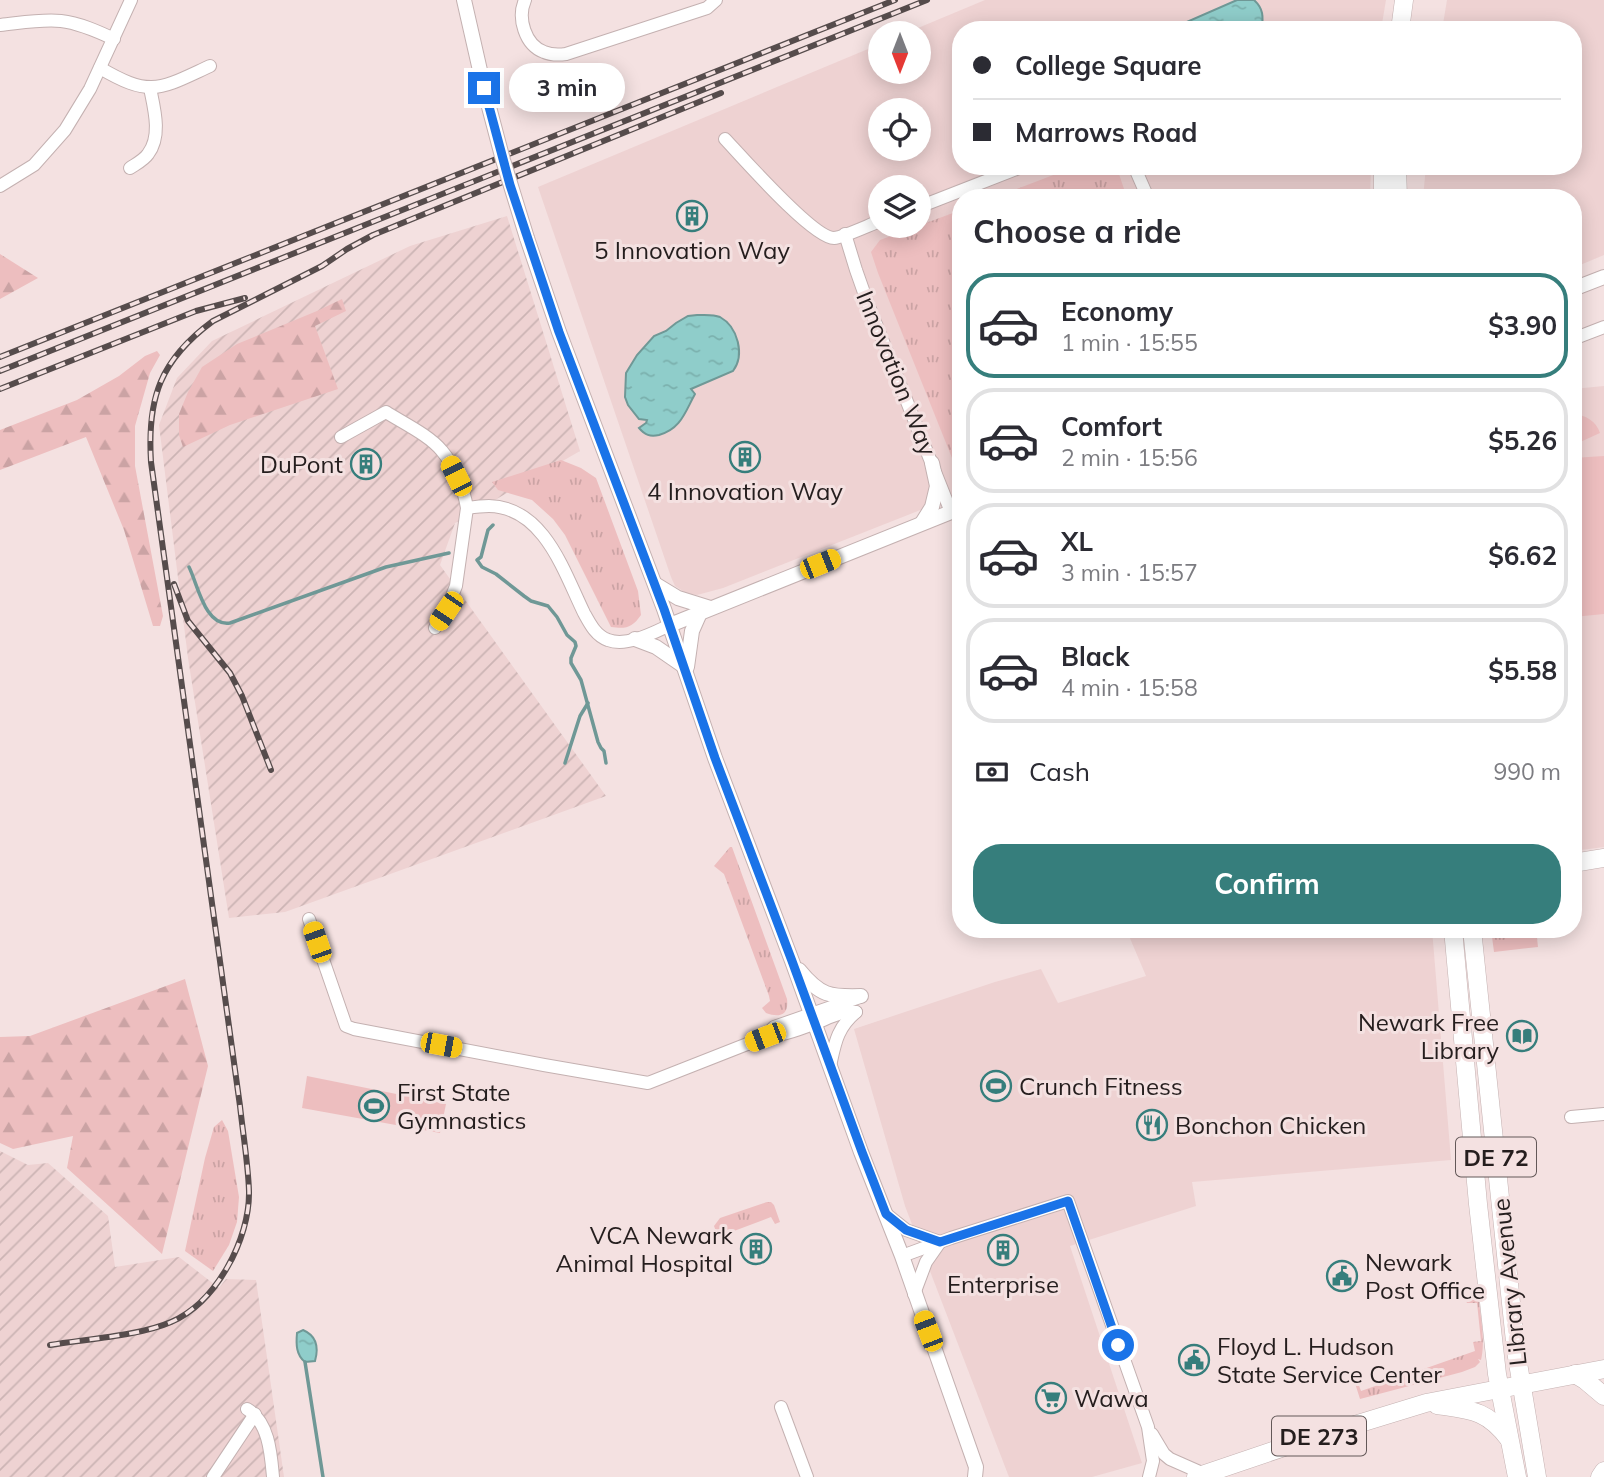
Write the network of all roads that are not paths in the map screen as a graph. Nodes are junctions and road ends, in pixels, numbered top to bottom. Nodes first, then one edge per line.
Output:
1 (131, 0) edge
2 (464, 0) edge
3 (525, 0) edge
4 (716, 0) edge
5 (1404, 0) edge
6 (1401, 21) edge
7 (0, 25) edge
8 (114, 39) junction
9 (210, 66) dead end
10 (100, 68) junction
11 (150, 88) junction
12 (725, 139) dead end
13 (130, 168) dead end
14 (1001, 175) edge
15 (0, 186) edge
16 (965, 189) edge
17 (952, 194) edge
18 (931, 202) edge
19 (868, 225) edge
20 (845, 234) junction
21 (1604, 277) edge
22 (1582, 286) edge
23 (1604, 327) edge
24 (1582, 336) edge
25 (341, 437) dead end
26 (932, 463) junction
27 (952, 502) edge
28 (467, 508) junction
29 (952, 512) edge
30 (922, 523) junction
31 (655, 584) junction
32 (705, 610) junction
33 (670, 625) junction
34 (435, 628) dead end
35 (635, 639) junction
36 (686, 670) junction
37 (1604, 858) edge
38 (1582, 862) edge
39 (309, 919) dead end
40 (1454, 938) edge
41 (1473, 938) edge
42 (792, 961) junction
43 (861, 996) joint
44 (813, 1019) junction
45 (830, 1066) junction
46 (1604, 1114) edge
47 (1571, 1117) dead end
48 (886, 1214) junction
49 (940, 1242) junction
50 (902, 1256) junction
51 (914, 1294) junction
52 (1604, 1369) edge
53 (1575, 1374) junction
54 (1520, 1384) junction
55 (1499, 1388) junction
56 (1604, 1396) edge
57 (1426, 1403) junction
58 (781, 1407) dead end
59 (1148, 1427) junction
60 (1510, 1440) junction
61 (1604, 1471) edge
62 (976, 1472) edge
63 (1200, 1476) edge
64 (213, 1477) edge
65 (273, 1477) edge
66 (807, 1477) edge
67 (989, 1477) edge
68 (1149, 1477) edge
69 (1517, 1477) edge
70 (1537, 1477) edge
71 (1600, 1477) edge

1 - 8 street
2 - 31 street, bridge
3 - 4 street
5 - 6 main road
7 - 8 street
8 - 10 street
9 - 11 street
10 - 11 street
10 - 15 street
11 - 13 street
12 - 20 street
14 - 16 street
17 - 18 street
19 - 20 street
20 - 26 street, Innovation Way
21 - 22 street
23 - 24 street
25 - 28 street
26 - 27 street, Innovation Way
26 - 30 street
28 - 34 street
28 - 35 street
29 - 30 street
30 - 32 street
31 - 32 street
31 - 33 street
32 - 33 street
32 - 36 street
33 - 35 street
33 - 36 street
35 - 36 street
36 - 42 street
37 - 38 main road
39 - 44 street
40 - 55 main road, Library Avenue / DE 72
41 - 54 main road, Library Avenue / DE 72
42 - 43 street
42 - 44 street
43 - 44 street
44 - 45 street
44 - 45 street
45 - 48 street
46 - 47 street
48 - 49 street
48 - 50 street
49 - 50 street
49 - 51 street
49 - 59 street
50 - 51 street
51 - 62 street
52 - 53 main road, DE 273
53 - 54 main road, DE 273
53 - 56 main road
54 - 55 main road, DE 273
54 - 70 main road, Library Avenue
55 - 57 main road, DE 273
55 - 60 main road, Library Avenue
57 - 60 main road
57 - 63 main road, DE 273
58 - 66 street
59 - 63 street
59 - 68 street
60 - 69 main road, Library Avenue
61 - 71 main road
62 - 67 street
64 - 65 street

